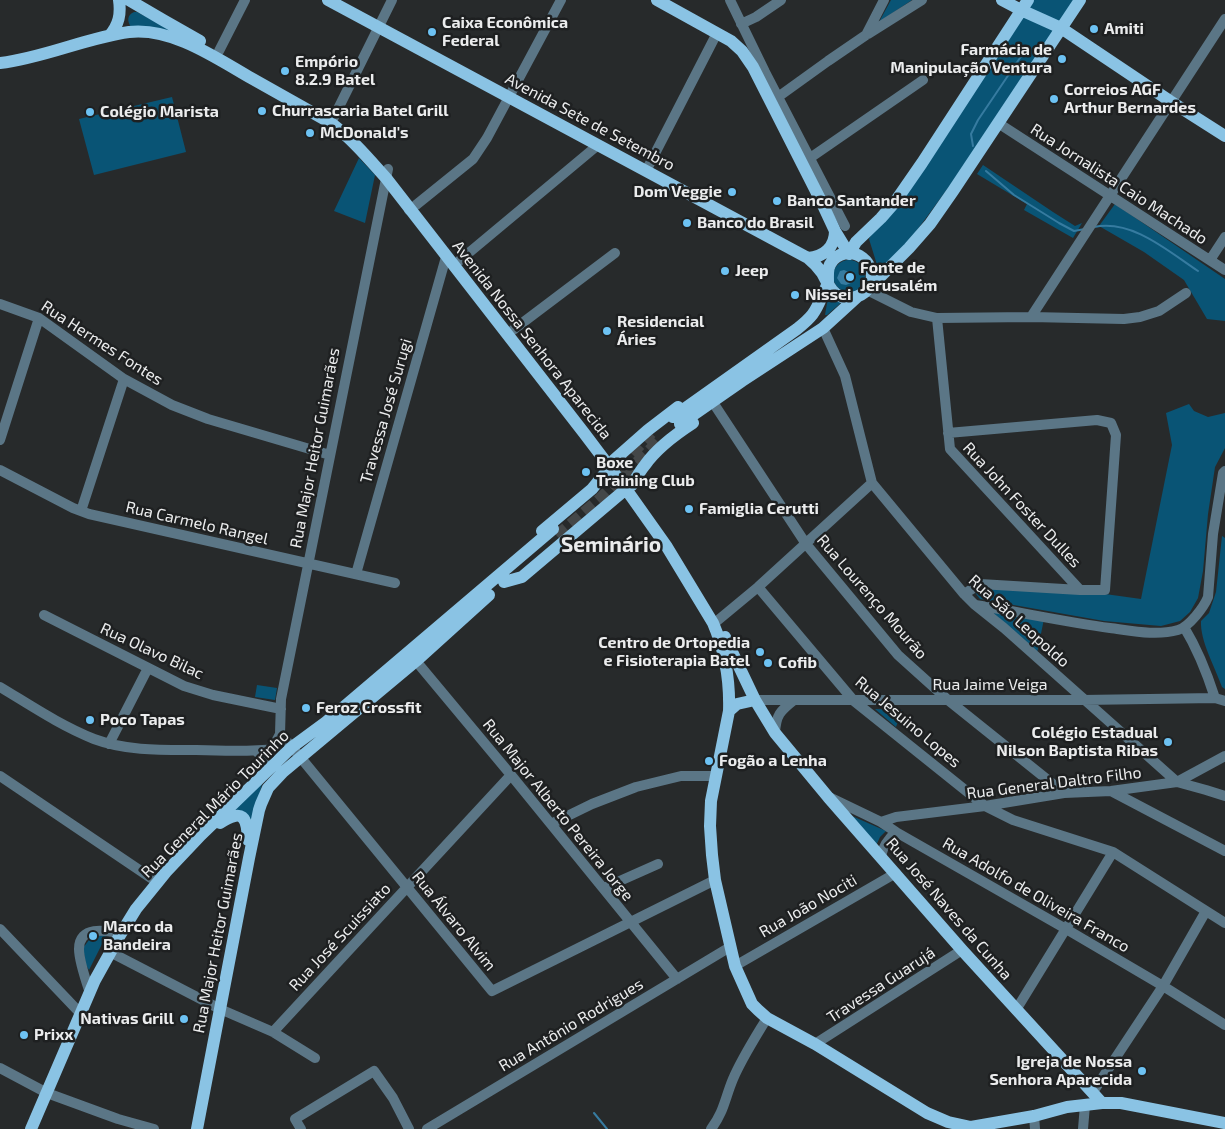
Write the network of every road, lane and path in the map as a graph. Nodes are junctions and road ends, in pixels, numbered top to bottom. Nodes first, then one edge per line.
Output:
1 (119, 0) edge
2 (245, 0) edge
3 (328, 0) edge
4 (392, 0) edge
5 (561, 0) edge
6 (657, 0) edge
7 (730, 0) edge
8 (781, 0) edge
9 (884, 0) edge
10 (922, 0) edge
11 (1002, 0) edge
12 (1080, 0) edge
13 (134, 3) edge
14 (1025, 5) edge
15 (1225, 19) edge
16 (741, 24) junction
17 (379, 28) junction
18 (1061, 28) junction
19 (131, 32) junction
20 (717, 33) junction
21 (866, 35) junction
22 (110, 36) junction
23 (219, 51) junction
24 (0, 62) edge
25 (753, 67) junction
26 (923, 80) dead end
27 (772, 84) junction
28 (509, 97) junction
29 (778, 97) junction
30 (1170, 101) junction
31 (332, 119) junction
32 (998, 123) junction
33 (1225, 136) edge
34 (598, 145) junction
35 (810, 158) junction
36 (646, 171) junction
37 (387, 174) junction
38 (824, 186) junction
39 (1110, 195) junction
40 (821, 201) junction
41 (413, 208) junction
42 (840, 228) junction
43 (1225, 237) edge
44 (846, 249) junction
45 (615, 253) dead end
46 (446, 257) junction
47 (808, 258) junction
48 (1210, 260) junction
49 (459, 261) junction
50 (1225, 270) edge
51 (828, 283) junction
52 (1186, 293) dead end
53 (862, 294) junction
54 (820, 301) junction
55 (0, 304) edge
56 (1030, 317) junction
57 (39, 318) junction
58 (937, 318) junction
59 (823, 328) junction
60 (513, 330) junction
61 (739, 377) junction
62 (124, 379) junction
63 (716, 407) junction
64 (677, 420) dead end
65 (948, 433) junction
66 (0, 440) edge
67 (330, 455) junction
68 (612, 464) junction
69 (0, 470) edge
70 (1225, 471) edge
71 (872, 483) junction
72 (629, 487) junction
73 (81, 511) junction
74 (555, 533) tunnel mouth
75 (806, 544) junction
76 (309, 564) junction
77 (356, 574) junction
78 (502, 579) junction
79 (395, 583) dead end
80 (758, 587) junction
81 (1080, 590) junction
82 (964, 594) junction
83 (974, 604) junction
84 (44, 615) dead end
85 (715, 622) junction
86 (1184, 627) junction
87 (416, 661) junction
88 (148, 668) junction
89 (0, 687) edge
90 (1220, 699) edge
91 (756, 700) junction
92 (794, 700) junction
93 (948, 700) junction
94 (1083, 700) junction
95 (854, 701) junction
96 (281, 709) junction
97 (729, 711) junction
98 (775, 733) junction
99 (280, 734) junction
100 (109, 744) junction
101 (292, 747) junction
102 (272, 749) junction
103 (257, 752) junction
104 (1225, 756) edge
105 (300, 758) junction
106 (270, 767) junction
107 (511, 775) junction
108 (0, 776) edge
109 (715, 776) junction
110 (1177, 782) junction
111 (1110, 790) junction
112 (1064, 794) junction
113 (828, 796) junction
114 (1225, 796) edge
115 (1016, 800) junction
116 (985, 806) junction
117 (1013, 820) junction
118 (881, 822) junction
119 (551, 824) junction
120 (896, 832) junction
121 (201, 836) junction
122 (1225, 851) edge
123 (1113, 852) junction
124 (881, 856) junction
125 (249, 858) junction
126 (658, 864) dead end
127 (896, 873) junction
128 (715, 880) junction
129 (157, 882) junction
130 (407, 887) junction
131 (604, 888) junction
132 (1206, 911) junction
133 (631, 922) junction
134 (1225, 923) edge
135 (0, 929) edge
136 (1066, 929) junction
137 (120, 935) junction
138 (730, 947) junction
139 (962, 950) junction
140 (110, 952) junction
141 (735, 966) junction
142 (677, 979) junction
143 (1163, 986) junction
144 (90, 992) junction
145 (220, 1010) junction
146 (1016, 1010) junction
147 (81, 1014) junction
148 (767, 1018) junction
149 (1225, 1024) edge
150 (273, 1032) junction
151 (815, 1044) junction
152 (315, 1058) dead end
153 (0, 1068) edge
154 (47, 1092) junction
155 (1093, 1092) junction
156 (1102, 1103) junction
157 (1085, 1105) junction
158 (1034, 1123) edge
159 (1225, 1123) edge
160 (1006, 1126) edge
161 (201, 1128) edge
162 (713, 1128) edge
163 (31, 1129) edge
164 (154, 1129) edge
165 (301, 1129) edge
166 (409, 1129) edge
167 (427, 1129) edge
168 (1083, 1129) edge

1 - 22 main road
2 - 23 street
3 - 17 main road, Avenida Sete de Setembro
4 - 17 street
5 - 28 street
6 - 20 main road
7 - 16 street
8 - 16 street
9 - 21 street
10 - 21 street
11 - 14 main road
12 - 18 main road
13 - 19 main road
13 - 23 main road, Avenida Nossa Senhora Aparecida
14 - 18 main road
14 - 44 main road
15 - 30 street
16 - 27 street
17 - 28 main road, Avenida Sete de Setembro
17 - 31 street
18 - 30 main road
18 - 32 main road
19 - 22 main road, Avenida Nossa Senhora Aparecida
19 - 31 main road, Avenida Nossa Senhora Aparecida
20 - 25 main road
20 - 36 street
21 - 29 street
22 - 24 main road, Avenida Nossa Senhora Aparecida
23 - 31 main road, Avenida Nossa Senhora Aparecida
25 - 27 main road
25 - 40 main road
26 - 35 street
27 - 29 street
28 - 34 main road, Avenida Sete de Setembro
28 - 41 street
29 - 35 street
30 - 33 main road
30 - 39 street
31 - 37 main road, Avenida Nossa Senhora Aparecida
32 - 39 street, Rua Jornalista Caio Machado
32 - 53 main road
34 - 36 main road, Avenida Sete de Setembro
34 - 49 street
35 - 38 street
36 - 47 main road, Avenida Sete de Setembro
37 - 41 main road, Avenida Nossa Senhora Aparecida
37 - 67 street, Rua Major Heitor Guimarães
38 - 40 main road
38 - 42 street
39 - 48 street, Rua Jornalista Caio Machado
39 - 56 street
40 - 42 main road
41 - 46 main road, Avenida Nossa Senhora Aparecida
41 - 49 main road, Avenida Nossa Senhora Aparecida
42 - 44 main road
42 - 47 main road
43 - 48 street
44 - 51 main road
44 - 53 main road
45 - 60 street
46 - 68 main road, Avenida Nossa Senhora Aparecida
46 - 77 street, Travessa José Surugi
47 - 51 main road, Avenida Sete de Setembro
48 - 50 street, Rua Jornalista Caio Machado
49 - 60 main road, Avenida Nossa Senhora Aparecida
51 - 53 main road
51 - 54 main road
52 - 56 street
53 - 58 street
53 - 59 main road
54 - 59 main road
54 - 61 main road
55 - 57 street, Rua Hermes Fontes
56 - 58 street
57 - 62 street, Rua Hermes Fontes
57 - 66 street
58 - 65 street, Rua John Foster Dulles
59 - 61 main road
59 - 71 street, Rua São Leopoldo
60 - 68 main road, Avenida Nossa Senhora Aparecida
61 - 63 main road
61 - 64 main road
61 - 68 main road
62 - 67 street, Rua Hermes Fontes
62 - 73 street
63 - 72 main road
63 - 75 street, Rua Lourenço Mourão
65 - 81 street, Rua John Foster Dulles
65 - 81 street
67 - 76 street, Rua Major Heitor Guimarães
68 - 72 main road, Avenida Nossa Senhora Aparecida
68 - 78 main road
69 - 73 street, Rua Carmelo Rangel
70 - 86 street
71 - 75 street
71 - 82 street, Rua São Leopoldo
72 - 78 main road
72 - 85 main road, Avenida Nossa Senhora Aparecida
73 - 76 street, Rua Carmelo Rangel
74 - 78 main road, Rua General Mário Tourinho
75 - 80 street
75 - 93 street, Rua Lourenço Mourão
76 - 77 street, Rua Carmelo Rangel
76 - 96 street, Rua Major Heitor Guimarães
77 - 79 street, Rua Carmelo Rangel
78 - 87 main road, Rua General Mário Tourinho
78 - 101 main road, Rua General Mário Tourinho
80 - 85 street
80 - 95 street, Rua Jesuino Lopes
81 - 82 street
82 - 83 street, Rua São Leopoldo
83 - 86 street
83 - 94 street, Rua São Leopoldo
84 - 88 street, Rua Olavo Bilac
85 - 91 main road, Rua José Naves da Cunha
85 - 97 main road, Avenida Nossa Senhora Aparecida
86 - 90 street
87 - 105 main road, Rua General Mário Tourinho
87 - 107 street, Rua Major Alberto Pereira Jorge
88 - 96 street, Rua Olavo Bilac
88 - 100 street
89 - 100 street
90 - 94 street, Rua Jaime Veiga
91 - 92 street, Rua Jaime Veiga
91 - 97 main road
91 - 98 main road, Rua José Naves da Cunha
92 - 95 street, Rua Jaime Veiga
92 - 98 street
93 - 94 street, Rua Jaime Veiga
93 - 95 street, Rua Jaime Veiga
93 - 112 street, Rua Lourenço Mourão
94 - 110 street, Rua São Leopoldo
95 - 116 street, Rua Jesuino Lopes
96 - 99 street, Rua Major Heitor Guimarães
97 - 109 main road, Avenida Nossa Senhora Aparecida
98 - 113 main road, Rua José Naves da Cunha
99 - 101 street
99 - 102 street, Rua Major Heitor Guimarães
100 - 103 street
101 - 102 street
101 - 105 street, Rua Álvaro Alvim
101 - 106 main road, Rua General Mário Tourinho
102 - 103 street
103 - 106 street
104 - 110 street, Rua General Daltro Filho
105 - 125 main road, Rua Major Heitor Guimarães
105 - 130 street, Rua Álvaro Alvim
106 - 121 main road, Rua General Mário Tourinho
107 - 119 street, Rua Major Alberto Pereira Jorge
107 - 130 street, Rua José Scuissiato
108 - 129 street
109 - 119 street
109 - 128 main road, Avenida Nossa Senhora Aparecida
110 - 111 street, Rua General Daltro Filho
110 - 114 street, Rua São Leopoldo
111 - 112 street, Rua General Daltro Filho
111 - 122 street
112 - 115 street, Rua General Daltro Filho
113 - 118 street, Rua Adolfo de Oliveira Franco
113 - 124 main road, Rua José Naves da Cunha
115 - 116 street, Rua General Daltro Filho
115 - 117 street
116 - 117 street, Rua Jesuino Lopes
116 - 118 street, Rua General Daltro Filho
117 - 123 street, Rua Jesuino Lopes
118 - 120 street, Rua Adolfo de Oliveira Franco
119 - 131 street, Rua Major Alberto Pereira Jorge
120 - 124 street
120 - 136 street, Rua Adolfo de Oliveira Franco
121 - 125 main road
121 - 129 main road, Rua General Mário Tourinho
123 - 132 street, Rua Jesuino Lopes
123 - 136 street
124 - 127 main road, Rua José Naves da Cunha
125 - 145 main road, Rua Major Heitor Guimarães
126 - 131 street
127 - 139 main road, Rua José Naves da Cunha
127 - 141 street, Rua João Nociti
128 - 133 street, Rua Álvaro Alvim
128 - 138 main road, Avenida Nossa Senhora Aparecida
129 - 137 main road, Rua General Mário Tourinho
130 - 133 street, Rua Álvaro Alvim
130 - 150 street, Rua José Scuissiato
131 - 133 street, Rua Major Alberto Pereira Jorge
132 - 134 street, Rua Jesuino Lopes
132 - 143 street
133 - 142 street, Rua Major Alberto Pereira Jorge
135 - 147 street
136 - 143 street, Rua Adolfo de Oliveira Franco
136 - 146 street
137 - 140 main road, Rua General Mário Tourinho
137 - 144 street
138 - 141 main road, Avenida Nossa Senhora Aparecida
138 - 142 street, Rua Antônio Rodrigues
139 - 146 main road, Rua José Naves da Cunha
139 - 151 street, Travessa Guarujá
140 - 144 main road, Rua General Mário Tourinho
140 - 145 street
141 - 148 main road, Avenida Nossa Senhora Aparecida
142 - 167 street, Rua Antônio Rodrigues
143 - 149 street, Rua Adolfo de Oliveira Franco
143 - 155 street
144 - 147 main road, Rua General Mário Tourinho
145 - 150 street
145 - 161 main road, Rua Major Heitor Guimarães
146 - 155 main road, Rua José Naves da Cunha
147 - 154 main road, Rua General Mário Tourinho
148 - 151 main road, Avenida Nossa Senhora Aparecida
148 - 162 street
150 - 152 street
151 - 160 main road, Avenida Nossa Senhora Aparecida
153 - 154 street
154 - 163 main road, Rua General Mário Tourinho
154 - 164 street
155 - 156 main road, Rua José Naves da Cunha
156 - 157 main road, Avenida Nossa Senhora Aparecida
156 - 159 main road, Avenida Nossa Senhora Aparecida
157 - 158 main road, Avenida Nossa Senhora Aparecida
157 - 168 street
158 - 160 main road, Avenida Nossa Senhora Aparecida
165 - 166 street

